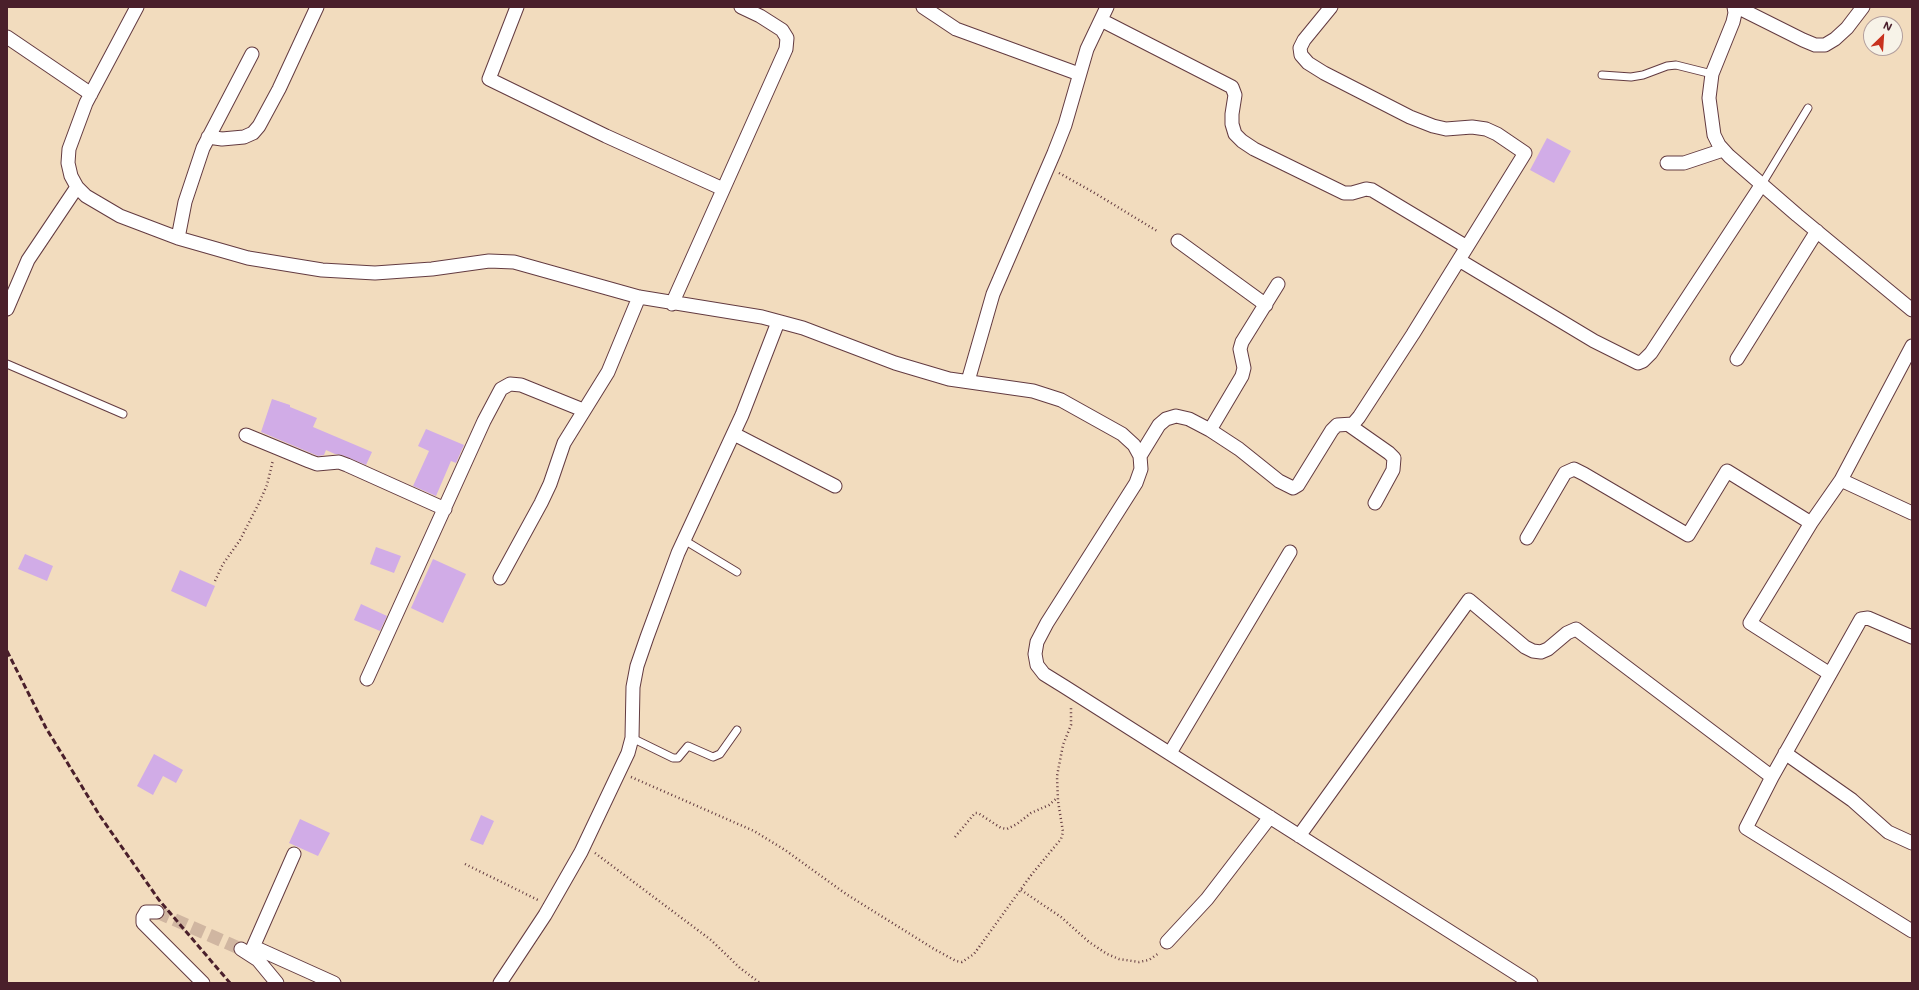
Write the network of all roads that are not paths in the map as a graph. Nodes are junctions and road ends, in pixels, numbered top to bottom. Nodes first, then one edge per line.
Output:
1 (137, 7) edge
2 (317, 7) edge
3 (517, 7) edge
4 (741, 7) edge
5 (923, 7) edge
6 (1107, 7) edge
7 (1331, 7) edge
8 (1738, 7) edge
9 (1863, 7) edge
10 (1101, 20) junction
11 (7, 37) edge
12 (252, 54) dead end
13 (1079, 74) junction
14 (1712, 74) junction
15 (1602, 75) dead end
16 (91, 94) junction
17 (1808, 108) dead end
18 (208, 137) junction
19 (1723, 150) junction
20 (1667, 163) dead end
21 (1762, 184) junction
22 (77, 187) junction
23 (723, 189) junction
24 (1817, 232) junction
25 (178, 238) junction
26 (1178, 241) dead end
27 (1467, 247) junction
28 (1459, 260) junction
29 (1278, 284) dead end
30 (639, 297) junction
31 (672, 304) junction
32 (1266, 305) junction
33 (7, 309) edge
34 (1912, 310) edge
35 (778, 322) junction
36 (1912, 346) edge
37 (1737, 358) dead end
38 (7, 364) edge
39 (968, 382) junction
40 (583, 410) junction
41 (123, 414) dead end
42 (1350, 424) junction
43 (1210, 430) junction
44 (734, 434) junction
45 (246, 435) dead end
46 (1140, 456) junction
47 (1841, 480) junction
48 (835, 486) dead end
49 (1375, 503) dead end
50 (445, 509) junction
51 (1912, 513) edge
52 (1811, 523) junction
53 (1527, 538) dead end
54 (684, 540) junction
55 (1290, 552) dead end
56 (737, 572) dead end
57 (500, 578) dead end
58 (1912, 636) edge
59 (1830, 674) junction
60 (368, 679) dead end
61 (737, 730) dead end
62 (632, 738) junction
63 (1170, 753) junction
64 (1785, 753) junction
65 (1772, 777) junction
66 (1270, 818) junction
67 (1299, 836) junction
68 (1912, 843) edge
69 (294, 854) dead end
70 (157, 912) dead end
71 (1912, 931) edge
72 (1167, 942) road end
73 (248, 950) junction
74 (506, 981) edge
75 (203, 983) edge
76 (277, 983) edge
77 (334, 983) edge
78 (1531, 983) edge

1 - 16 street
2 - 18 street
3 - 23 street
4 - 23 street
5 - 13 street
6 - 10 street
7 - 27 street
8 - 9 street
8 - 14 street
10 - 13 street
10 - 27 street
11 - 16 street
12 - 18 street
13 - 39 street
14 - 15 lane
14 - 19 street
16 - 22 street
17 - 21 lane
18 - 25 street
19 - 20 street
19 - 21 street
21 - 24 street
21 - 28 street
22 - 25 street
22 - 33 street
23 - 31 street
24 - 34 street
24 - 37 street
25 - 30 street
26 - 32 street
27 - 28 street
28 - 42 street
29 - 32 street
30 - 31 street
30 - 40 street
31 - 35 street
32 - 43 street
35 - 39 street
35 - 44 street
36 - 47 street
38 - 41 lane
39 - 46 street
40 - 50 street
40 - 57 street
42 - 43 street
42 - 49 street
43 - 46 street
44 - 48 street
44 - 54 street
45 - 50 street
46 - 63 street
47 - 51 street
47 - 52 street
50 - 60 street
52 - 53 street
52 - 59 street
54 - 56 lane
54 - 62 street
55 - 63 street
58 - 59 street
59 - 64 street
61 - 62 lane
62 - 74 street
63 - 66 street
64 - 65 street
64 - 68 street
65 - 67 street
65 - 71 street
66 - 67 street
66 - 72 street
67 - 78 street
69 - 73 street
70 - 75 street
73 - 76 street
73 - 77 street

